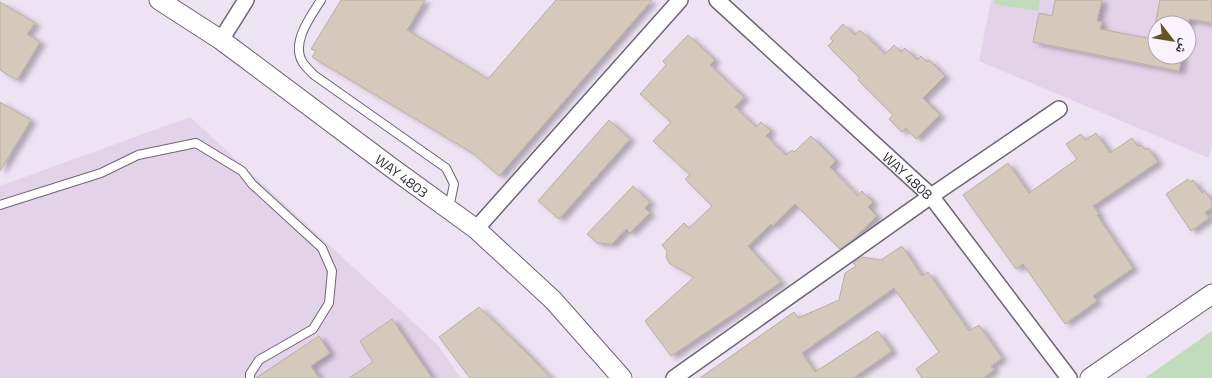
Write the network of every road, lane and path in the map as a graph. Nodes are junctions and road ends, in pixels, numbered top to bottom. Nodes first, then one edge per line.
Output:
1 (160, 0) edge
2 (246, 0) edge
3 (321, 0) edge
4 (680, 0) edge
5 (717, 0) edge
6 (221, 40) junction
7 (1059, 109) dead end
8 (931, 196) junction
9 (0, 205) edge
10 (449, 210) junction
11 (476, 229) junction
12 (1212, 294) edge
13 (250, 378) edge
14 (622, 378) edge
15 (674, 378) edge
16 (1069, 378) edge
17 (1090, 378) edge

1 - 6 street, WAY 4803
2 - 6 street
3 - 10 lane
4 - 11 street
5 - 8 street, WAY 4808
6 - 10 street, WAY 4803
7 - 8 street
8 - 15 street
8 - 16 street, WAY 4808
9 - 13 lane
10 - 11 street, WAY 4803
11 - 14 street, WAY 4803
12 - 17 street

